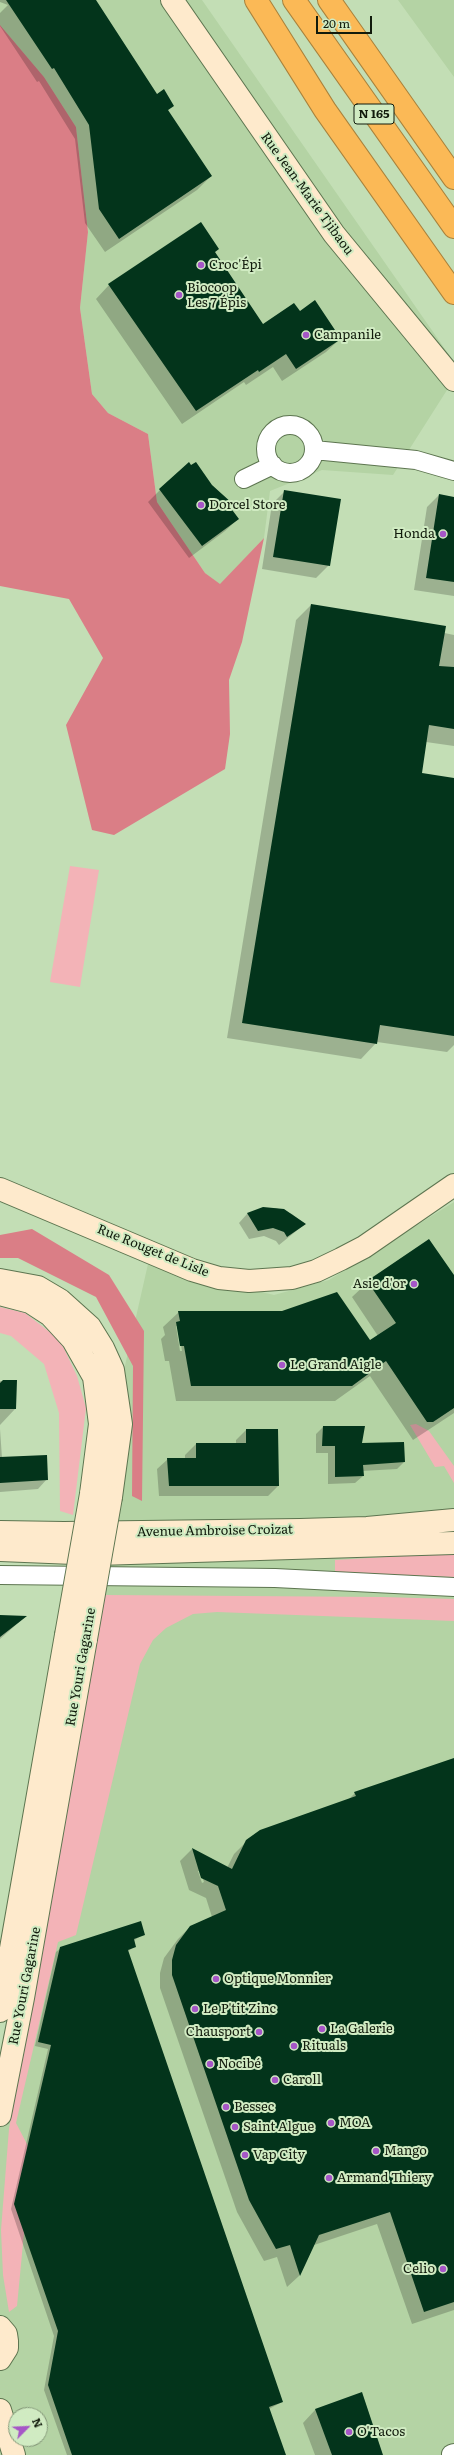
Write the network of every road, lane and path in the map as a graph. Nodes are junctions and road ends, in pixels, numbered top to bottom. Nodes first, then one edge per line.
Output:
1 (172, 0) edge
2 (256, 0) edge
3 (294, 0) edge
4 (329, 0) edge
5 (454, 178) edge
6 (454, 227) edge
7 (454, 293) edge
8 (454, 380) edge
9 (314, 450) junction
10 (273, 465) junction
11 (454, 471) edge
12 (244, 479) dead end
13 (454, 1185) edge
14 (0, 1189) edge
15 (0, 1280) edge
16 (0, 1294) edge
17 (101, 1495) junction
18 (454, 1520) edge
19 (0, 1532) edge
20 (454, 1543) edge
21 (0, 1550) edge
22 (0, 1575) edge
23 (454, 1587) edge
24 (76, 1637) junction
25 (0, 2011) edge
26 (0, 2115) edge
27 (0, 2327) edge
28 (0, 2359) edge
29 (0, 2410) edge
30 (14, 2455) edge

1 - 8 street, Rue Jean-Marie Tjibaou
2 - 7 highway
3 - 6 highway, N 165
4 - 5 highway, N 165
9 - 10 street
9 - 10 street
9 - 11 street
10 - 12 street
13 - 14 street, Rue Rouget de Lisle
15 - 17 street, Rue Youri Gagarine
16 - 17 street, Rue Youri Gagarine
17 - 24 street, Rue Youri Gagarine, bridge
18 - 19 street, Avenue Ambroise Croizat
20 - 21 street, Avenue Ambroise Croizat
22 - 23 street
24 - 25 street, Rue Youri Gagarine
24 - 26 street, Rue Youri Gagarine
27 - 28 street
29 - 30 street

